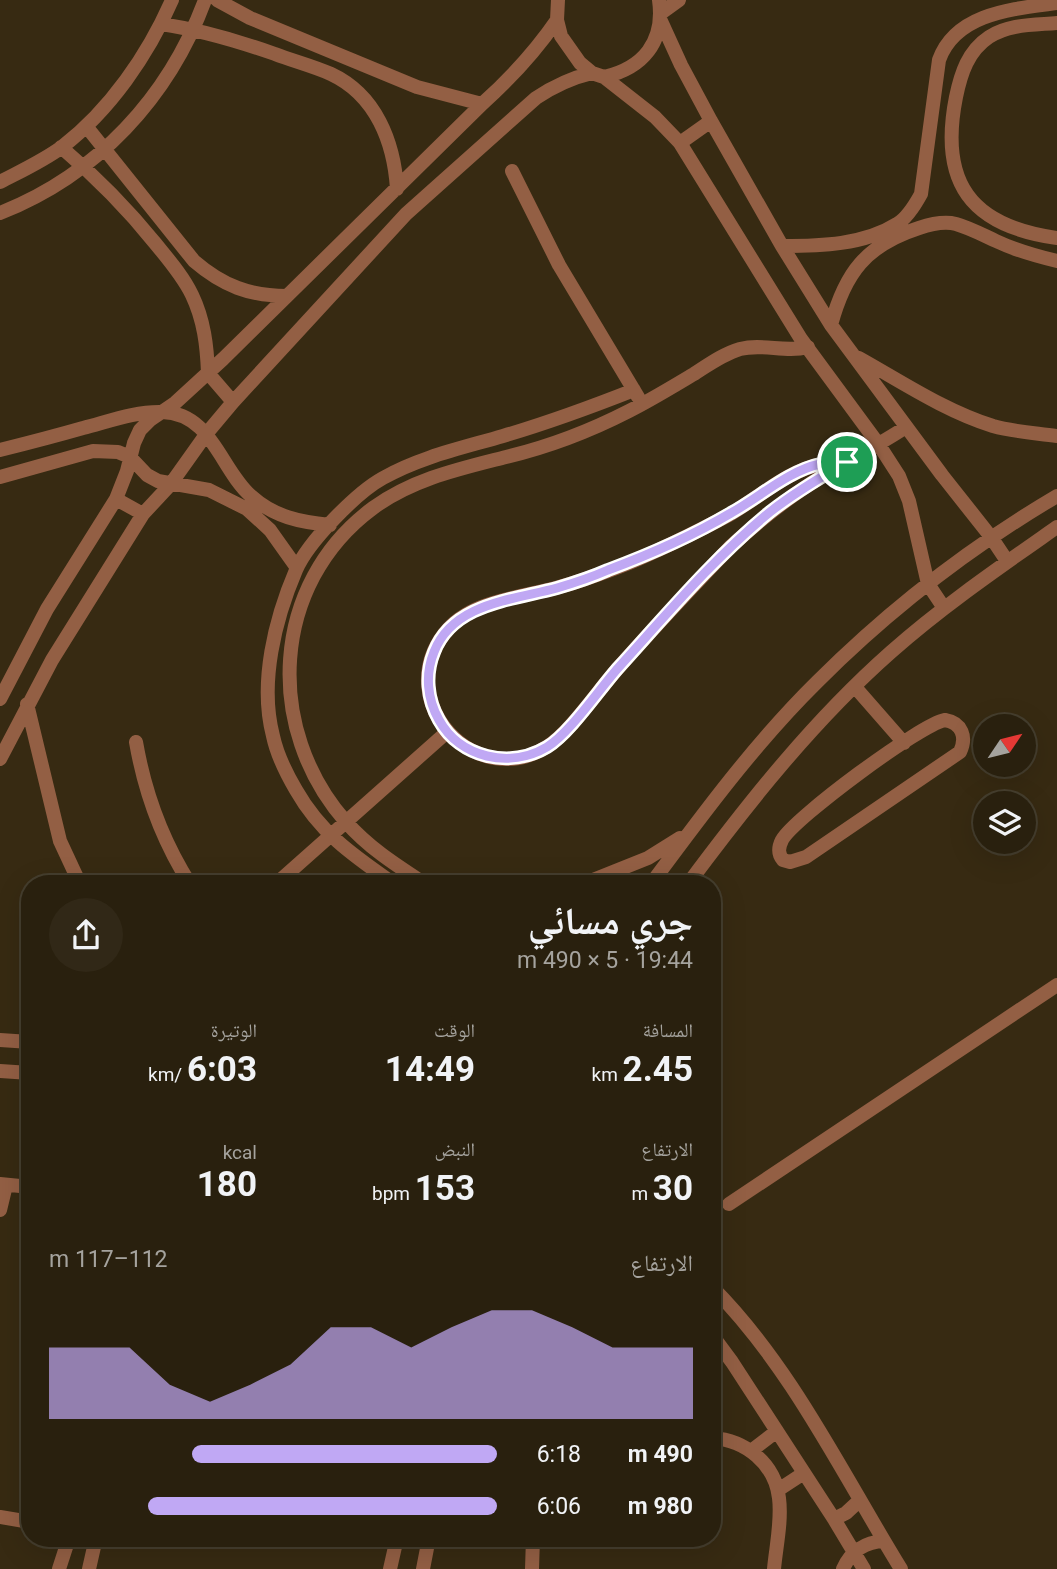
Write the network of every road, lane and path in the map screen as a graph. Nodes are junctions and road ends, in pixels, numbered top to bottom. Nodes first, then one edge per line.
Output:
1 (172, 0) edge
2 (205, 0) edge
3 (217, 0) edge
4 (558, 0) edge
5 (679, 0) edge
6 (1057, 3) edge
7 (660, 10) edge
8 (557, 20) junction
9 (1057, 23) edge
10 (161, 24) junction
11 (193, 29) junction
12 (598, 75) junction
13 (482, 104) junction
14 (711, 121) junction
15 (86, 126) junction
16 (680, 143) junction
17 (61, 147) junction
18 (104, 149) junction
19 (83, 166) junction
20 (512, 171) dead end
21 (0, 182) edge
22 (397, 188) junction
23 (974, 205) junction
24 (0, 213) edge
25 (953, 223) junction
26 (1057, 238) edge
27 (782, 246) junction
28 (1057, 261) edge
29 (288, 296) junction
30 (831, 326) junction
31 (808, 347) junction
32 (852, 354) junction
33 (208, 373) junction
34 (634, 390) junction
35 (233, 402) junction
36 (642, 404) junction
37 (161, 412) junction
38 (906, 427) junction
39 (206, 433) junction
40 (1057, 436) edge
41 (879, 445) junction
42 (0, 450) edge
43 (130, 457) junction
44 (847, 462) junction
45 (0, 477) edge
46 (170, 485) junction
47 (1057, 496) edge
48 (116, 499) junction
49 (143, 514) junction
50 (330, 524) junction
51 (1057, 527) edge
52 (991, 537) junction
53 (1007, 561) junction
54 (297, 568) junction
55 (928, 584) junction
56 (944, 608) junction
57 (855, 687) junction
58 (0, 699) edge
59 (27, 704) junction
60 (447, 732) junction
61 (136, 742) dead end
62 (904, 743) junction
63 (0, 759) edge
64 (345, 821) junction
65 (690, 831) junction
66 (330, 837) junction
67 (76, 875) edge
68 (185, 875) edge
69 (286, 875) edge
70 (382, 875) edge
71 (411, 875) edge
72 (606, 875) edge
73 (658, 875) edge
74 (695, 875) edge
75 (1057, 985) edge
76 (0, 1040) edge
77 (21, 1041) edge
78 (0, 1071) edge
79 (21, 1072) edge
80 (3, 1185) edge
81 (21, 1186) edge
82 (729, 1204) dead end
83 (0, 1210) edge
84 (721, 1296) edge
85 (721, 1348) edge
86 (777, 1432) junction
87 (721, 1440) edge
88 (751, 1451) junction
89 (804, 1474) junction
90 (778, 1490) junction
91 (860, 1500) junction
92 (0, 1517) edge
93 (834, 1519) junction
94 (21, 1520) edge
95 (884, 1541) junction
96 (66, 1547) edge
97 (94, 1547) edge
98 (395, 1547) edge
99 (427, 1547) edge
100 (533, 1547) edge
101 (855, 1552) junction
102 (59, 1569) edge
103 (89, 1569) edge
104 (390, 1569) edge
105 (423, 1569) edge
106 (533, 1569) edge
107 (775, 1569) edge
108 (843, 1569) edge
109 (864, 1569) edge
110 (901, 1569) edge

1 - 10 street
2 - 11 street
3 - 13 street
4 - 8 street
5 - 7 street
6 - 27 street
7 - 12 street
7 - 14 street
8 - 12 street
8 - 13 street
9 - 23 street
10 - 11 street
10 - 15 street
11 - 18 street
11 - 22 street
12 - 16 street
12 - 35 street
13 - 22 street
14 - 16 street
14 - 27 street
15 - 17 street
15 - 18 street
16 - 31 street
17 - 19 street
17 - 21 street
18 - 19 street
18 - 29 street
19 - 24 street
19 - 33 street
20 - 34 street
22 - 29 street
23 - 25 street
23 - 26 street
25 - 28 street
25 - 30 street
27 - 30 street
29 - 33 street
30 - 32 street
31 - 36 street
31 - 41 street
32 - 38 street
32 - 40 street
33 - 35 street
33 - 37 street
34 - 36 street
34 - 50 street
35 - 39 street
36 - 64 street
37 - 39 street
37 - 42 street
37 - 43 street
38 - 41 street
38 - 52 street
39 - 46 street
39 - 50 street
41 - 44 street
41 - 55 street
43 - 45 street
43 - 46 street
43 - 48 street
44 - 60 street
44 - 60 street
46 - 49 street
46 - 54 street
47 - 52 street
48 - 49 street
48 - 58 street
49 - 59 street
50 - 54 street
51 - 53 street
52 - 53 street
52 - 55 street
53 - 56 street
54 - 66 street
55 - 56 street
55 - 65 street
56 - 57 street
57 - 62 street
57 - 74 street
59 - 63 street
59 - 67 street
60 - 64 street
61 - 68 street
62 - 62 street
64 - 66 street
64 - 71 street
65 - 72 street
65 - 73 street
66 - 69 street
66 - 70 street
75 - 82 street
76 - 77 street
78 - 79 street
80 - 81 street
80 - 83 street
84 - 91 street
85 - 86 street
86 - 88 street
86 - 89 street
87 - 88 street
88 - 90 street
89 - 90 street
89 - 93 street
90 - 107 street
91 - 93 street
91 - 95 street
92 - 94 street
93 - 101 street
95 - 101 street
95 - 110 street
96 - 102 street
97 - 103 street
98 - 104 street
99 - 105 street
100 - 106 street
101 - 108 street
101 - 109 street

